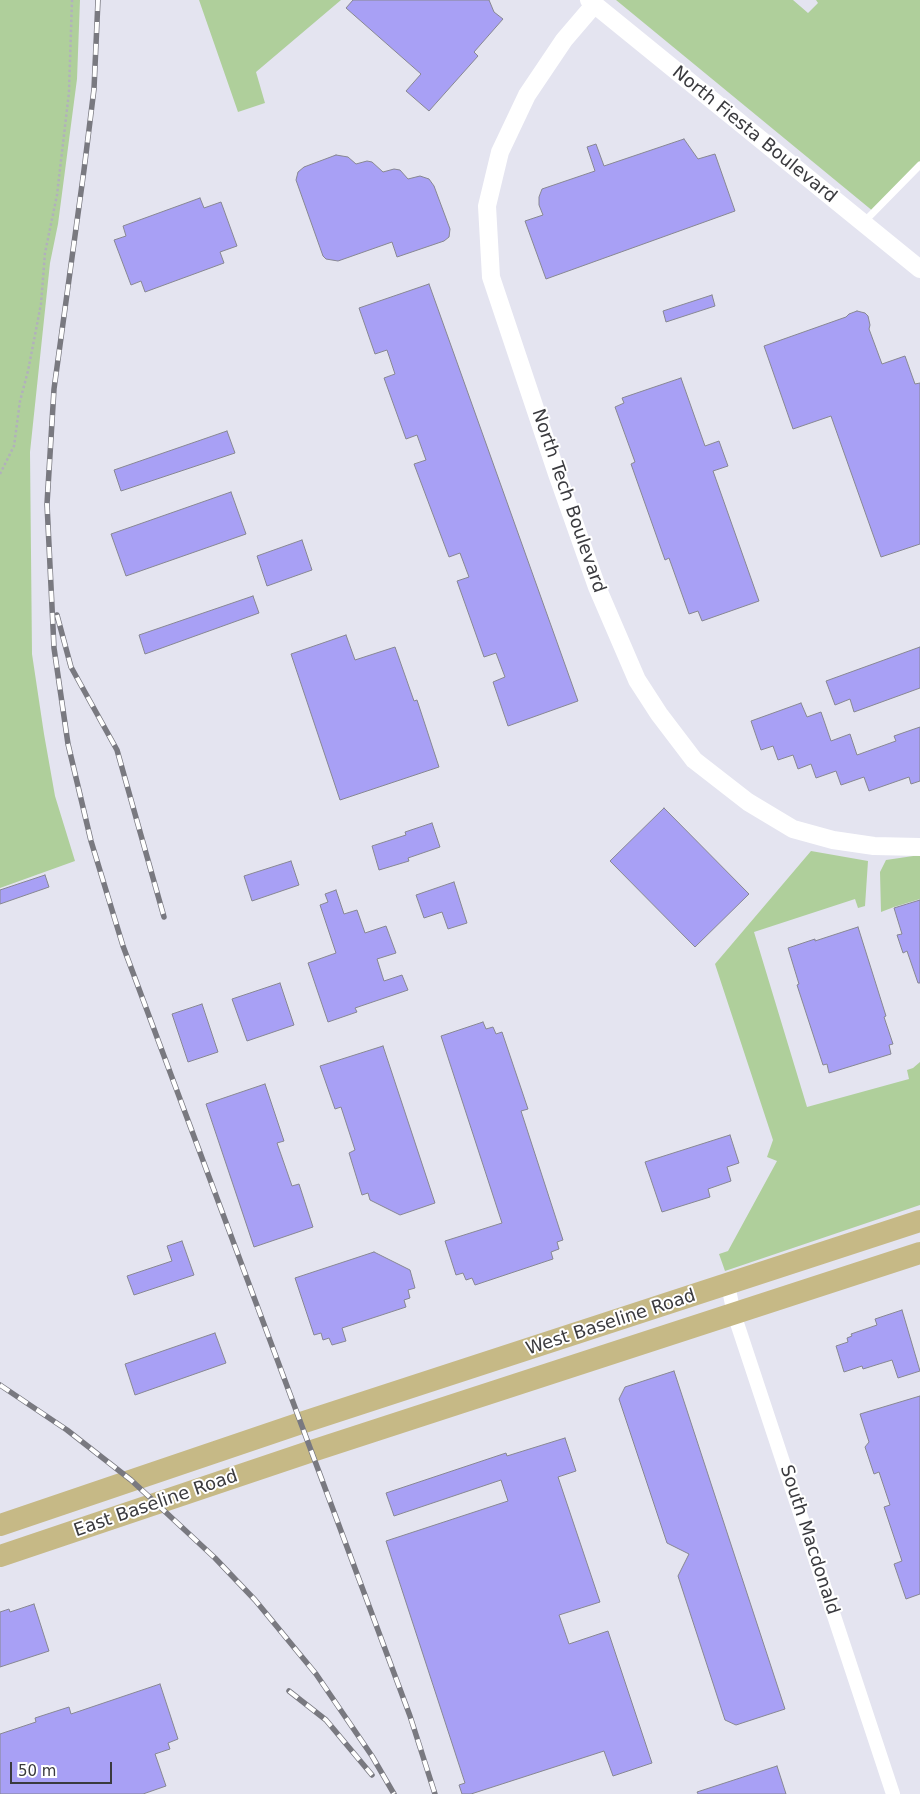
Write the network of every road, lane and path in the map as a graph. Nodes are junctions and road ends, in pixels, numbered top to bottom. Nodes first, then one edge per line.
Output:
1 (72, 0) edge
2 (592, 2) edge
3 (920, 165) edge
4 (863, 223) junction
5 (920, 269) edge
6 (0, 474) edge
7 (920, 847) edge
8 (920, 1221) edge
9 (920, 1253) edge
10 (728, 1285) junction
11 (734, 1314) junction
12 (458, 1372) junction
13 (468, 1401) junction
14 (301, 1423) joint
15 (311, 1452) joint
16 (85, 1495) junction
17 (0, 1525) edge
18 (4, 1554) edge
19 (893, 1794) edge

1 - 6 path
2 - 4 street, North Fiesta Boulevard
2 - 7 street, North Tech Boulevard
3 - 4 lane
4 - 5 street, North Fiesta Boulevard
8 - 10 main road, West Baseline Road
9 - 11 main road, West Baseline Road
10 - 11 street, South Macdonald
10 - 12 main road, West Baseline Road
11 - 13 main road, West Baseline Road
11 - 19 street, South Macdonald
12 - 13 main road
12 - 14 main road, West Baseline Road
13 - 15 main road, West Baseline Road
14 - 16 main road, East Baseline Road
15 - 18 main road, East Baseline Road
16 - 17 main road, East Baseline Road
16 - 18 main road

